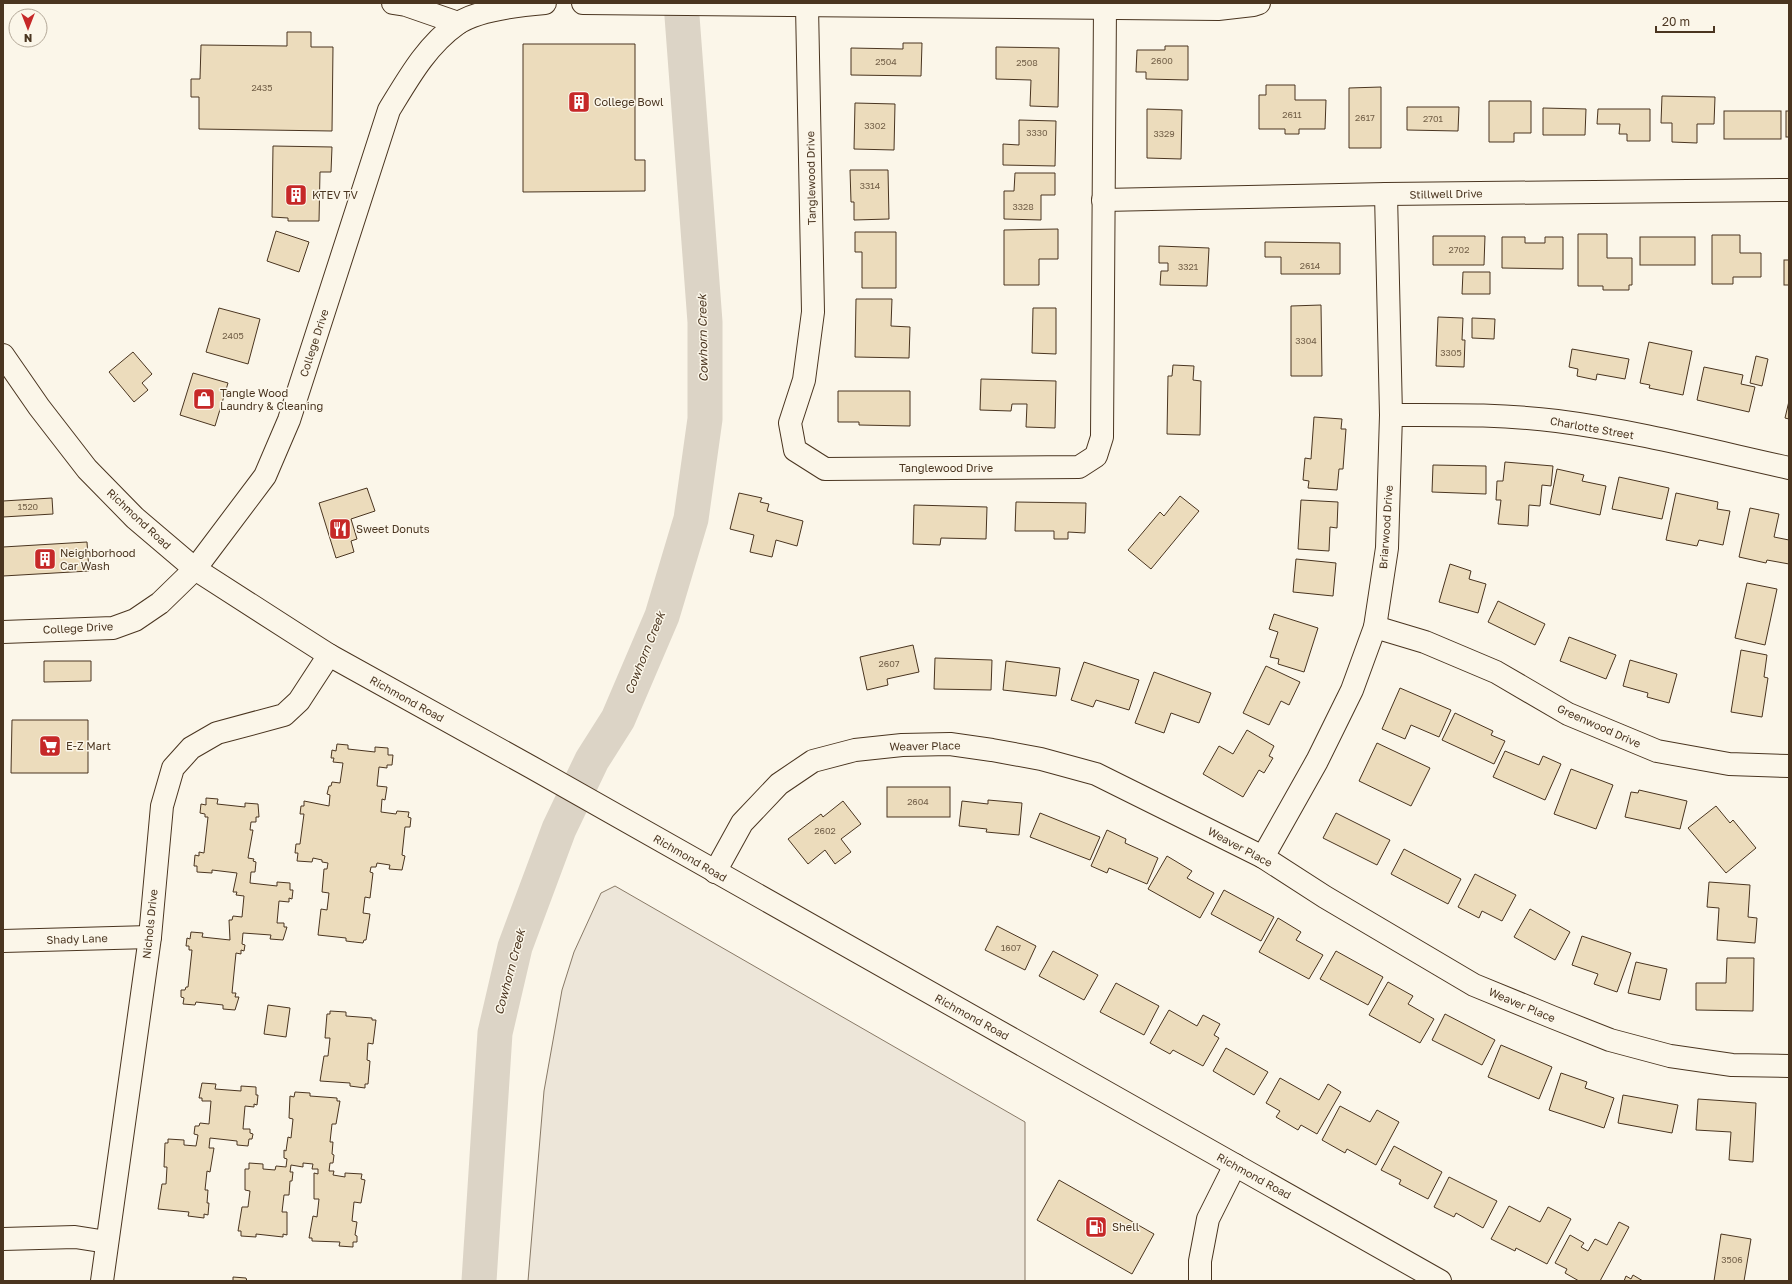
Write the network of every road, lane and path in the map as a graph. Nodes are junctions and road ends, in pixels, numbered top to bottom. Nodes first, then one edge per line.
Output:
1 (393, 3) edge
2 (546, 3) edge
3 (583, 3) edge
4 (639, 3) edge
5 (1259, 3) edge
6 (807, 6) junction
7 (1105, 6) junction
8 (458, 23) junction
9 (1789, 190) edge
10 (1386, 194) junction
11 (1103, 200) junction
12 (3, 355) edge
13 (1391, 415) junction
14 (1789, 468) edge
15 (195, 569) junction
16 (1375, 628) junction
17 (3, 632) edge
18 (329, 655) junction
19 (1789, 766) edge
20 (1263, 857) junction
21 (715, 872) junction
22 (150, 937) junction
23 (3, 941) edge
24 (1789, 1066) edge
25 (1234, 1165) junction
26 (3, 1238) edge
27 (107, 1242) junction
28 (102, 1281) edge
29 (1200, 1281) edge
30 (1440, 1281) edge

1 - 8 street
2 - 8 street, College Drive
3 - 4 street
4 - 6 street
5 - 7 street
6 - 7 street
6 - 11 street, Tanglewood Drive
7 - 11 street, Tanglewood Drive
8 - 15 street, College Drive
9 - 10 street, Stillwell Drive
10 - 11 street, Stillwell Drive
10 - 13 street, Briarwood Drive
12 - 15 street, Richmond Road
13 - 14 street, Charlotte Street
13 - 16 street, Briarwood Drive
15 - 17 street, College Drive
15 - 18 street, Richmond Road
16 - 19 street, Greenwood Drive
16 - 20 street, Briarwood Drive
18 - 21 street, Richmond Road
18 - 22 street, Nichols Drive
20 - 21 street, Weaver Place
20 - 24 street, Weaver Place
21 - 25 street, Richmond Road
22 - 23 street, Shady Lane
22 - 27 street, Nichols Drive
25 - 29 street
25 - 30 street, Richmond Road
26 - 27 street
27 - 28 street, Nichols Drive

